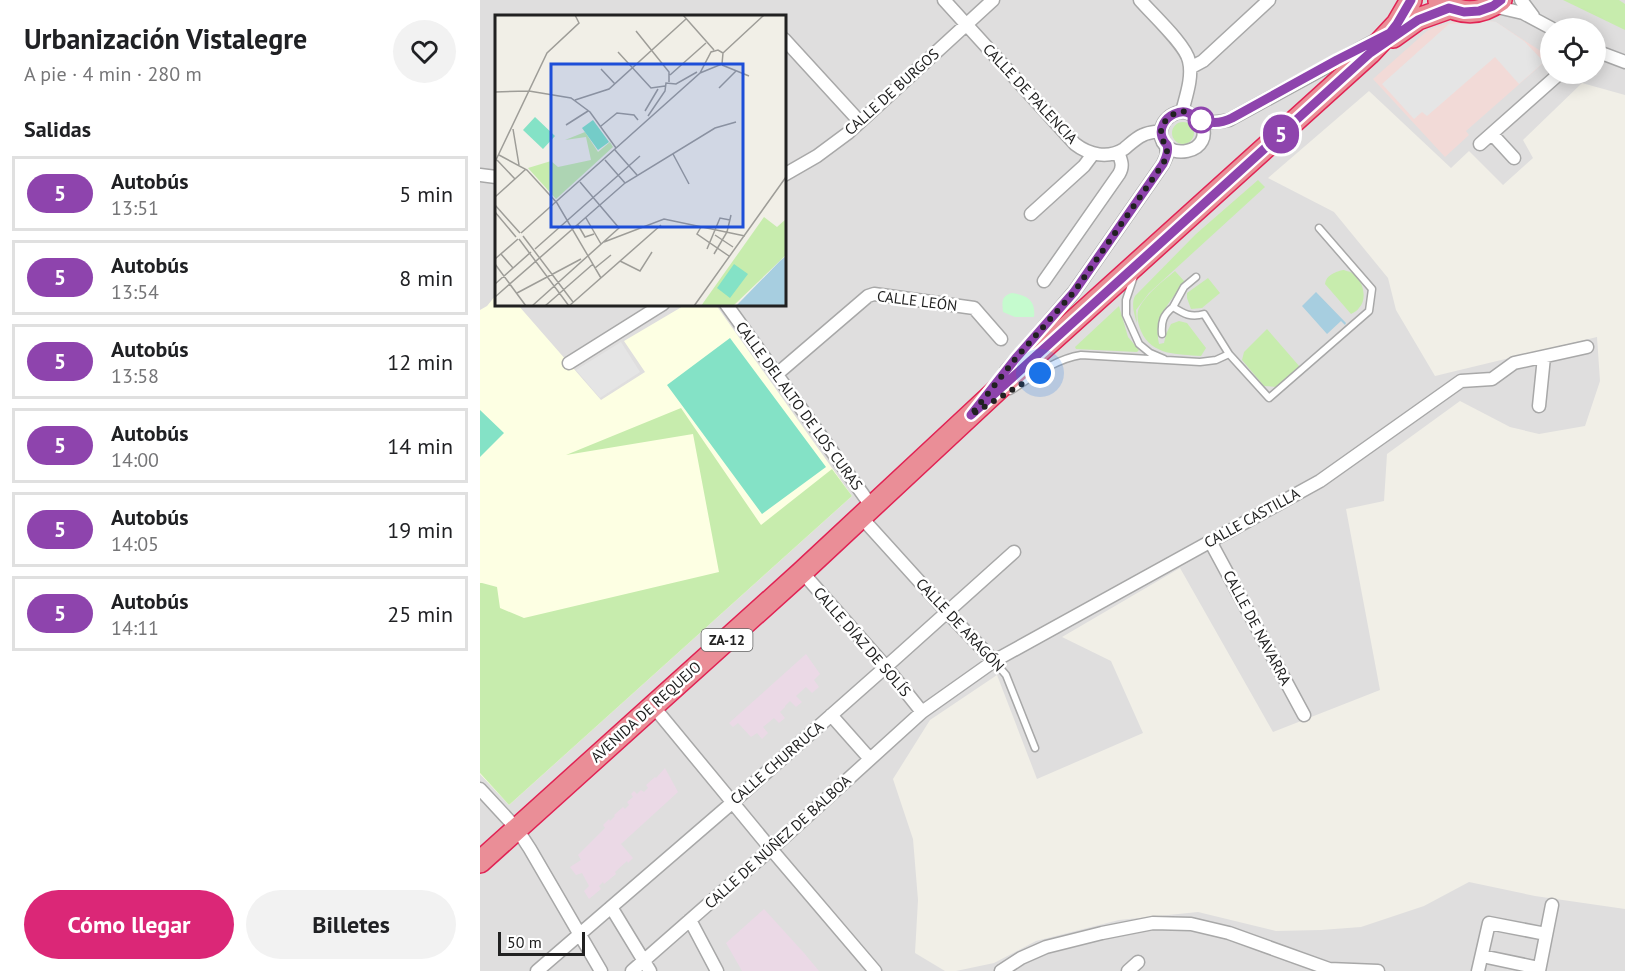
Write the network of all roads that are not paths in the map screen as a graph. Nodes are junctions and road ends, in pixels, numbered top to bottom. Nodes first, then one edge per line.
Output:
1 (944, 0) edge
2 (993, 0) edge
3 (1140, 0) edge
4 (1269, 0) edge
5 (1411, 0) edge
6 (1521, 0) edge
7 (1497, 3) edge
8 (1444, 4) edge
9 (1536, 19) junction
10 (1540, 21) edge
11 (966, 25) junction
12 (1390, 33) junction
13 (786, 41) edge
14 (1370, 53) junction
15 (1606, 55) edge
16 (1625, 62) edge
17 (1190, 68) junction
18 (1548, 84) edge
19 (1182, 112) junction
20 (1198, 118) junction
21 (860, 122) junction
22 (1161, 131) junction
23 (1492, 134) junction
24 (1480, 144) dead end
25 (1166, 145) junction
26 (1118, 152) junction
27 (1093, 154) junction
28 (1514, 158) dead end
29 (786, 174) edge
30 (480, 175) edge
31 (495, 177) edge
32 (1031, 214) dead end
33 (1319, 228) dead end
34 (1143, 260) junction
35 (1196, 277) dead end
36 (1044, 281) dead end
37 (660, 306) edge
38 (727, 306) edge
39 (1173, 307) junction
40 (1162, 334) dead end
41 (1001, 339) dead end
42 (1587, 347) dead end
43 (1229, 354) junction
44 (1544, 357) junction
45 (1167, 361) junction
46 (569, 363) dead end
47 (777, 374) junction
48 (1539, 406) dead end
49 (971, 415) junction
50 (866, 512) junction
51 (1210, 541) junction
52 (1014, 552) dead end
53 (802, 572) junction
54 (947, 612) junction
55 (993, 661) junction
56 (886, 667) junction
57 (653, 706) junction
58 (922, 712) junction
59 (831, 715) junction
60 (1304, 715) dead end
61 (1035, 748) dead end
62 (870, 759) junction
63 (480, 789) edge
64 (733, 802) junction
65 (517, 829) junction
66 (771, 849) junction
67 (480, 862) edge
68 (1552, 905) dead end
69 (611, 907) junction
70 (690, 920) junction
71 (1546, 934) junction
72 (580, 935) junction
73 (1482, 956) junction
74 (1138, 962) dead end
75 (647, 966) edge
76 (1539, 969) edge
77 (537, 971) edge
78 (601, 971) edge
79 (632, 971) edge
80 (717, 971) edge
81 (875, 971) edge
82 (1001, 971) edge
83 (1128, 971) edge
84 (1378, 971) edge
85 (1478, 971) edge

1 - 11 street, CALLE DE PALENCIA
2 - 11 street, CALLE DE BURGOS
3 - 17 street
4 - 17 street
5 - 12 highway, AVENIDA DE REQUEJO / ZA-12
6 - 9 street
7 - 8 highway, ZA-12
7 - 9 street
8 - 14 highway, AVENIDA DE REQUEJO / ZA-12
9 - 10 street
11 - 21 street, CALLE DE BURGOS
11 - 27 street, CALLE DE PALENCIA
12 - 14 highway, AVENIDA DE REQUEJO / ZA-12
12 - 20 street
13 - 21 street
14 - 34 highway, AVENIDA DE REQUEJO / ZA-12
15 - 16 street
17 - 19 street
18 - 23 street
19 - 20 street
19 - 22 street
20 - 25 street
21 - 29 street, CALLE DE BURGOS
22 - 25 street
22 - 26 street
23 - 24 street
23 - 28 street
25 - 49 street
26 - 27 street, CALLE DE PALENCIA
26 - 36 street
27 - 32 street
30 - 31 street
33 - 43 lane
34 - 45 lane
34 - 49 highway, AVENIDA DE REQUEJO / ZA-12
35 - 39 lane
37 - 46 street
38 - 47 street, CALLE DEL ALTO DE LOS CURAS
39 - 40 lane
39 - 43 lane
41 - 47 street, CALLE LEÓN
42 - 44 street, CALLE CASTILLA
43 - 45 lane, AVENIDA DE REQUEJO
44 - 48 street
44 - 51 street, CALLE CASTILLA
45 - 49 lane, AVENIDA DE REQUEJO
47 - 50 street, CALLE DEL ALTO DE LOS CURAS
49 - 50 highway, AVENIDA DE REQUEJO / ZA-12
50 - 53 highway, AVENIDA DE REQUEJO / ZA-12
50 - 54 street, CALLE DE ARAGÓN
51 - 55 street, CALLE CASTILLA
51 - 60 street, CALLE DE NAVARRA
52 - 54 street, CALLE CHURRUCA
53 - 56 street, CALLE DÍAZ DE SOLÍS
53 - 57 highway, AVENIDA DE REQUEJO / ZA-12
54 - 55 street, CALLE DE ARAGÓN
54 - 56 street, CALLE CHURRUCA
55 - 58 street, CALLE CASTILLA
55 - 61 lane, CALLE DE ARAGÓN
56 - 58 street, CALLE DÍAZ DE SOLÍS
56 - 59 street, CALLE CHURRUCA
57 - 64 street
57 - 65 highway, AVENIDA DE REQUEJO / ZA-12
58 - 62 street, CALLE DE NÚÑEZ DE BALBOA
59 - 62 street
59 - 64 street, CALLE CHURRUCA
62 - 66 street, CALLE DE NÚÑEZ DE BALBOA
63 - 65 street
64 - 66 street
64 - 69 street, CALLE CHURRUCA
65 - 67 highway, AVENIDA DE REQUEJO / ZA-12
65 - 72 street
66 - 70 street, CALLE DE NÚÑEZ DE BALBOA
66 - 81 street
68 - 71 street
69 - 72 street, CALLE CHURRUCA
69 - 75 street
70 - 75 street, CALLE DE NÚÑEZ DE BALBOA
70 - 80 street
71 - 73 street
71 - 76 street
72 - 77 street, CALLE CHURRUCA
72 - 78 street
73 - 76 street
73 - 85 street
74 - 83 street
75 - 79 street, CALLE DE NÚÑEZ DE BALBOA
82 - 84 street

